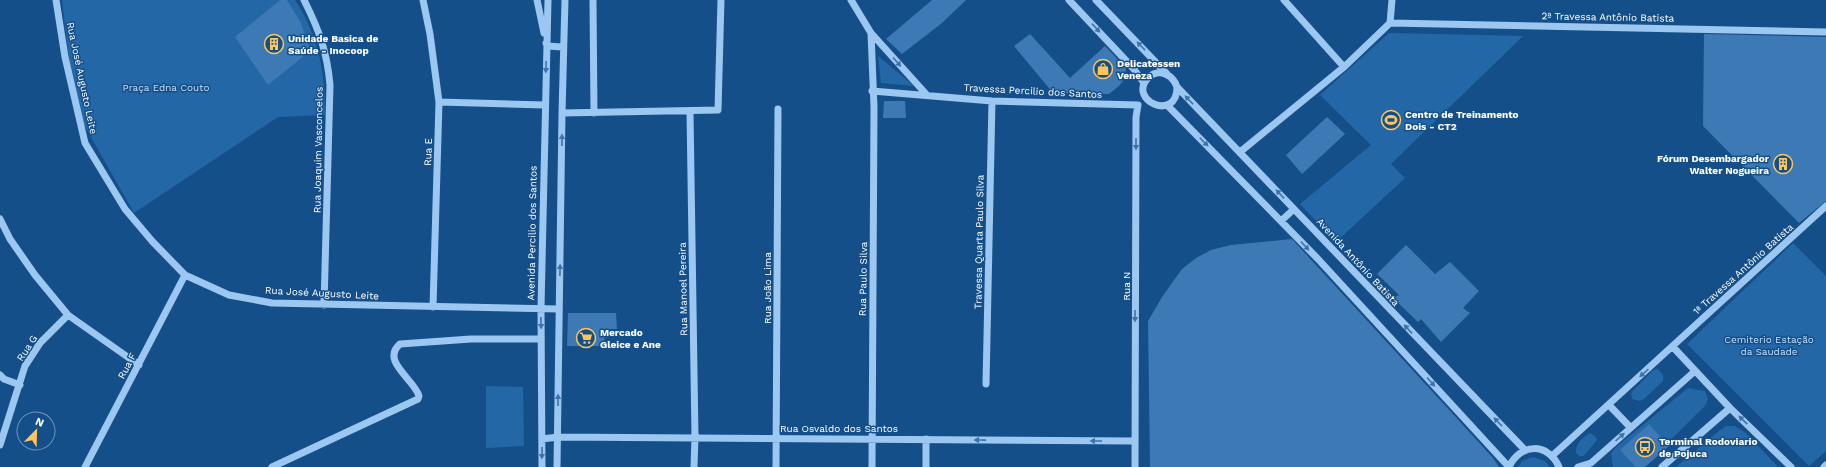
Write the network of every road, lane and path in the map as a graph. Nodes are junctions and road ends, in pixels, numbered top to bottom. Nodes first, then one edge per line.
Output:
1 (56, 0) edge
2 (304, 0) edge
3 (423, 0) edge
4 (536, 0) edge
5 (548, 0) edge
6 (565, 0) edge
7 (593, 0) edge
8 (721, 0) edge
9 (851, 0) edge
10 (1069, 0) edge
11 (1096, 0) edge
12 (1284, 0) edge
13 (1392, 0) edge
14 (1390, 24) junction
15 (1826, 32) edge
16 (871, 33) junction
17 (547, 46) junction
18 (563, 47) junction
19 (1344, 67) junction
20 (1168, 74) junction
21 (1144, 83) junction
22 (1177, 87) junction
23 (872, 91) junction
24 (926, 94) junction
25 (1146, 100) junction
26 (992, 101) junction
27 (439, 102) junction
28 (544, 105) junction
29 (1138, 105) junction
30 (1167, 105) junction
31 (778, 109) dead end
32 (690, 112) junction
33 (562, 113) junction
34 (594, 113) junction
35 (1240, 152) junction
36 (1826, 206) edge
37 (1294, 209) junction
38 (0, 219) edge
39 (1281, 220) junction
40 (185, 275) junction
41 (324, 305) junction
42 (433, 307) junction
43 (540, 308) junction
44 (559, 309) junction
45 (68, 315) junction
46 (541, 339) junction
47 (1673, 346) junction
48 (139, 365) junction
49 (1695, 371) junction
50 (0, 375) edge
51 (986, 384) dead end
52 (20, 385) junction
53 (1609, 405) junction
54 (1730, 408) junction
55 (1630, 427) junction
56 (558, 437) junction
57 (695, 437) junction
58 (776, 438) junction
59 (871, 438) junction
60 (542, 439) junction
61 (926, 439) junction
62 (1135, 441) junction
63 (0, 445) edge
64 (1525, 450) junction
65 (1552, 456) junction
66 (1592, 465) edge
67 (85, 467) edge
68 (272, 467) edge
69 (542, 467) edge
70 (558, 467) edge
71 (694, 467) edge
72 (776, 467) edge
73 (872, 467) edge
74 (926, 467) edge
75 (1135, 467) edge
76 (1509, 467) edge
77 (1559, 467) edge
78 (1578, 467) edge
79 (1662, 467) edge
80 (1791, 467) edge

1 - 40 street, Rua José Augusto Leite
2 - 41 street, Rua Joaquim Vasconcelos
3 - 27 street, Rua E
4 - 17 street
5 - 17 street, Avenida Percílio dos Santos
6 - 18 street
7 - 34 street
8 - 32 street
9 - 16 street
10 -> 21 street
20 -> 11 street, Avenida Antônio Batista
12 - 19 street
13 - 14 street
14 - 15 street, 2ª Travessa Antônio Batista
14 - 19 street
16 - 23 street, Rua Paulo Silva
16 -> 24 street
17 - 18 street
17 -> 28 street, Avenida Percílio dos Santos
18 - 33 street
19 - 35 street
20 - 21 street
20 - 22 street, Avenida Antônio Batista
21 - 25 street
22 - 30 street
35 -> 22 street, Avenida Antônio Batista
23 - 24 street
23 - 59 street, Rua Paulo Silva
24 - 26 street, Travessa Percilio dos Santos
25 - 29 street
25 - 30 street
26 - 29 street, Travessa Percilio dos Santos
26 - 51 street, Travessa Quarta Paulo Silva
27 - 28 street
27 - 42 street, Rua E
28 - 43 street, Avenida Percílio dos Santos
29 -> 62 street, Rua N
30 -> 39 street
31 - 58 street, Rua João Lima
32 - 34 street
32 - 57 street, Rua Manoel Pereira
33 - 34 street
44 -> 33 street
37 -> 35 street, Avenida Antônio Batista
36 - 47 street, 1ª Travessa Antônio Batista
37 - 39 street
64 -> 37 street, Avenida Antônio Batista
38 - 45 street
39 -> 76 street
40 - 41 street, Rua José Augusto Leite
40 - 48 street, Rua F
41 - 42 street, Rua José Augusto Leite
42 - 43 street, Rua José Augusto Leite
43 - 44 street, Rua José Augusto Leite
43 -> 46 street, Avenida Percílio dos Santos
56 -> 44 street
45 - 48 street
45 - 52 street, Rua G
46 - 60 street, Avenida Percílio dos Santos
46 - 68 street
47 - 49 street
47 -> 53 street, 1ª Travessa Antônio Batista
48 - 67 street, Rua F
49 - 54 street
49 - 55 street
50 - 52 street
52 - 63 street, Rua G
53 - 55 street
53 - 65 street, 1ª Travessa Antônio Batista
54 - 79 street
80 -> 54 street
66 -> 55 street
56 - 57 street, Rua Osvaldo dos Santos
56 - 60 street, Rua Osvaldo dos Santos
56 - 70 street
57 - 58 street, Rua Osvaldo dos Santos
57 - 71 street, Rua Manoel Pereira
58 - 59 street, Rua Osvaldo dos Santos
58 - 72 street, Rua João Lima
59 - 61 street, Rua Osvaldo dos Santos
59 - 73 street, Rua Paulo Silva
60 -> 69 street, Avenida Percílio dos Santos
62 -> 61 street, Rua Osvaldo dos Santos
61 - 74 street
62 - 75 street, Rua N
64 - 65 street
64 - 76 street
65 - 77 street
66 - 78 street

